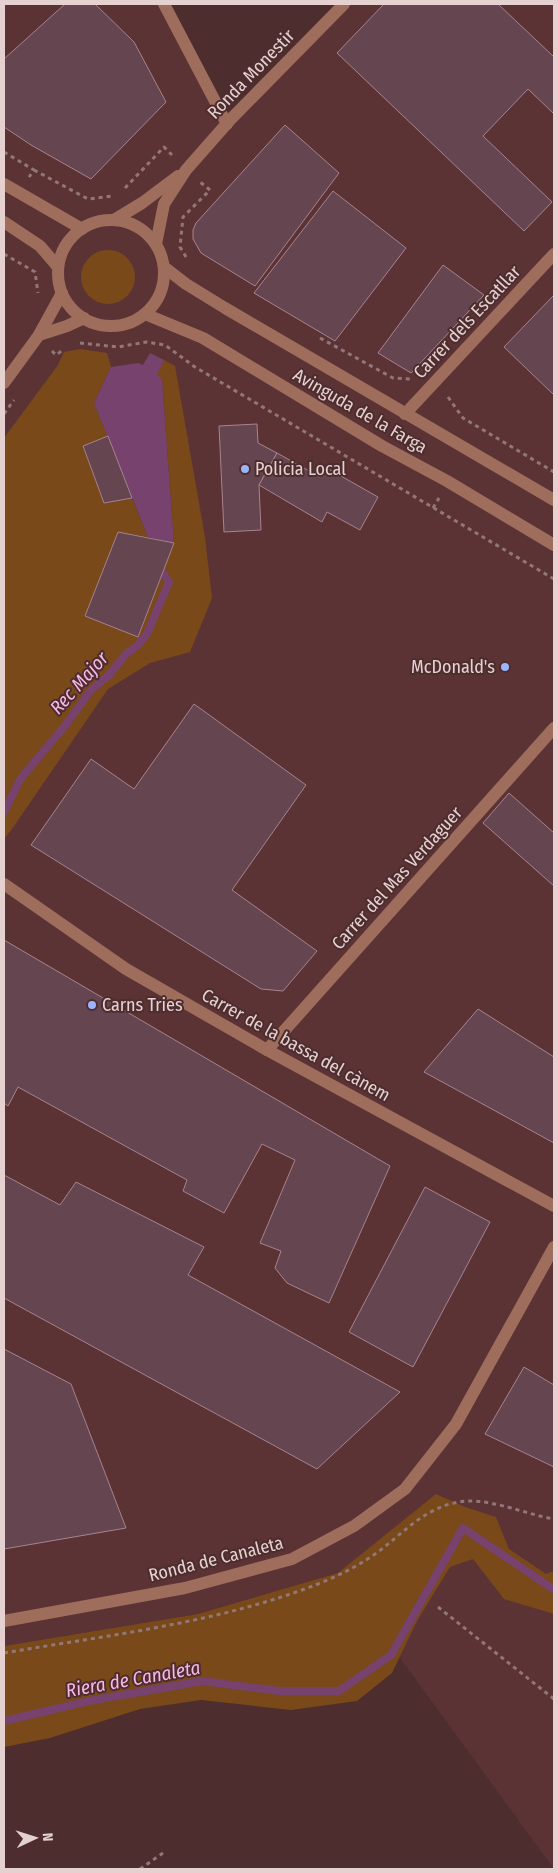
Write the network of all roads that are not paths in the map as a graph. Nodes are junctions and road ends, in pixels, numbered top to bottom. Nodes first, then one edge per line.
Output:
1 (164, 4) edge
2 (344, 4) edge
3 (227, 124) junction
4 (186, 170) junction
5 (4, 184) edge
6 (114, 220) junction
7 (4, 222) edge
8 (82, 228) junction
9 (156, 244) junction
10 (554, 254) edge
11 (58, 267) junction
12 (164, 267) junction
13 (62, 293) junction
14 (145, 314) junction
15 (84, 318) junction
16 (37, 337) junction
17 (4, 383) edge
18 (405, 414) junction
19 (554, 500) edge
20 (554, 545) edge
21 (554, 728) edge
22 (4, 884) edge
23 (267, 1050) junction
24 (554, 1206) edge
25 (554, 1247) edge
26 (4, 1621) edge

1 - 3 street
2 - 3 street, Ronda Monestir
3 - 4 street, Ronda Monestir
4 - 6 street, Ronda Monestir
4 - 9 street, Ronda Monestir
5 - 8 street
6 - 8 street
6 - 9 street
7 - 11 street
8 - 11 street
9 - 12 street
10 - 18 street, Carrer dels Escatllar
11 - 13 street
12 - 14 street
12 - 18 street, Avinguda de la Farga
13 - 15 street
13 - 16 street
14 - 15 street
14 - 20 street, Avinguda de la Farga
15 - 16 street
16 - 17 street
18 - 19 street, Avinguda de la Farga
21 - 23 street, Carrer del Mas Verdaguer
22 - 23 street, Carrer de la bassa del cànem
23 - 24 street, Carrer de la bassa del cànem
25 - 26 street, Ronda de Canaleta

